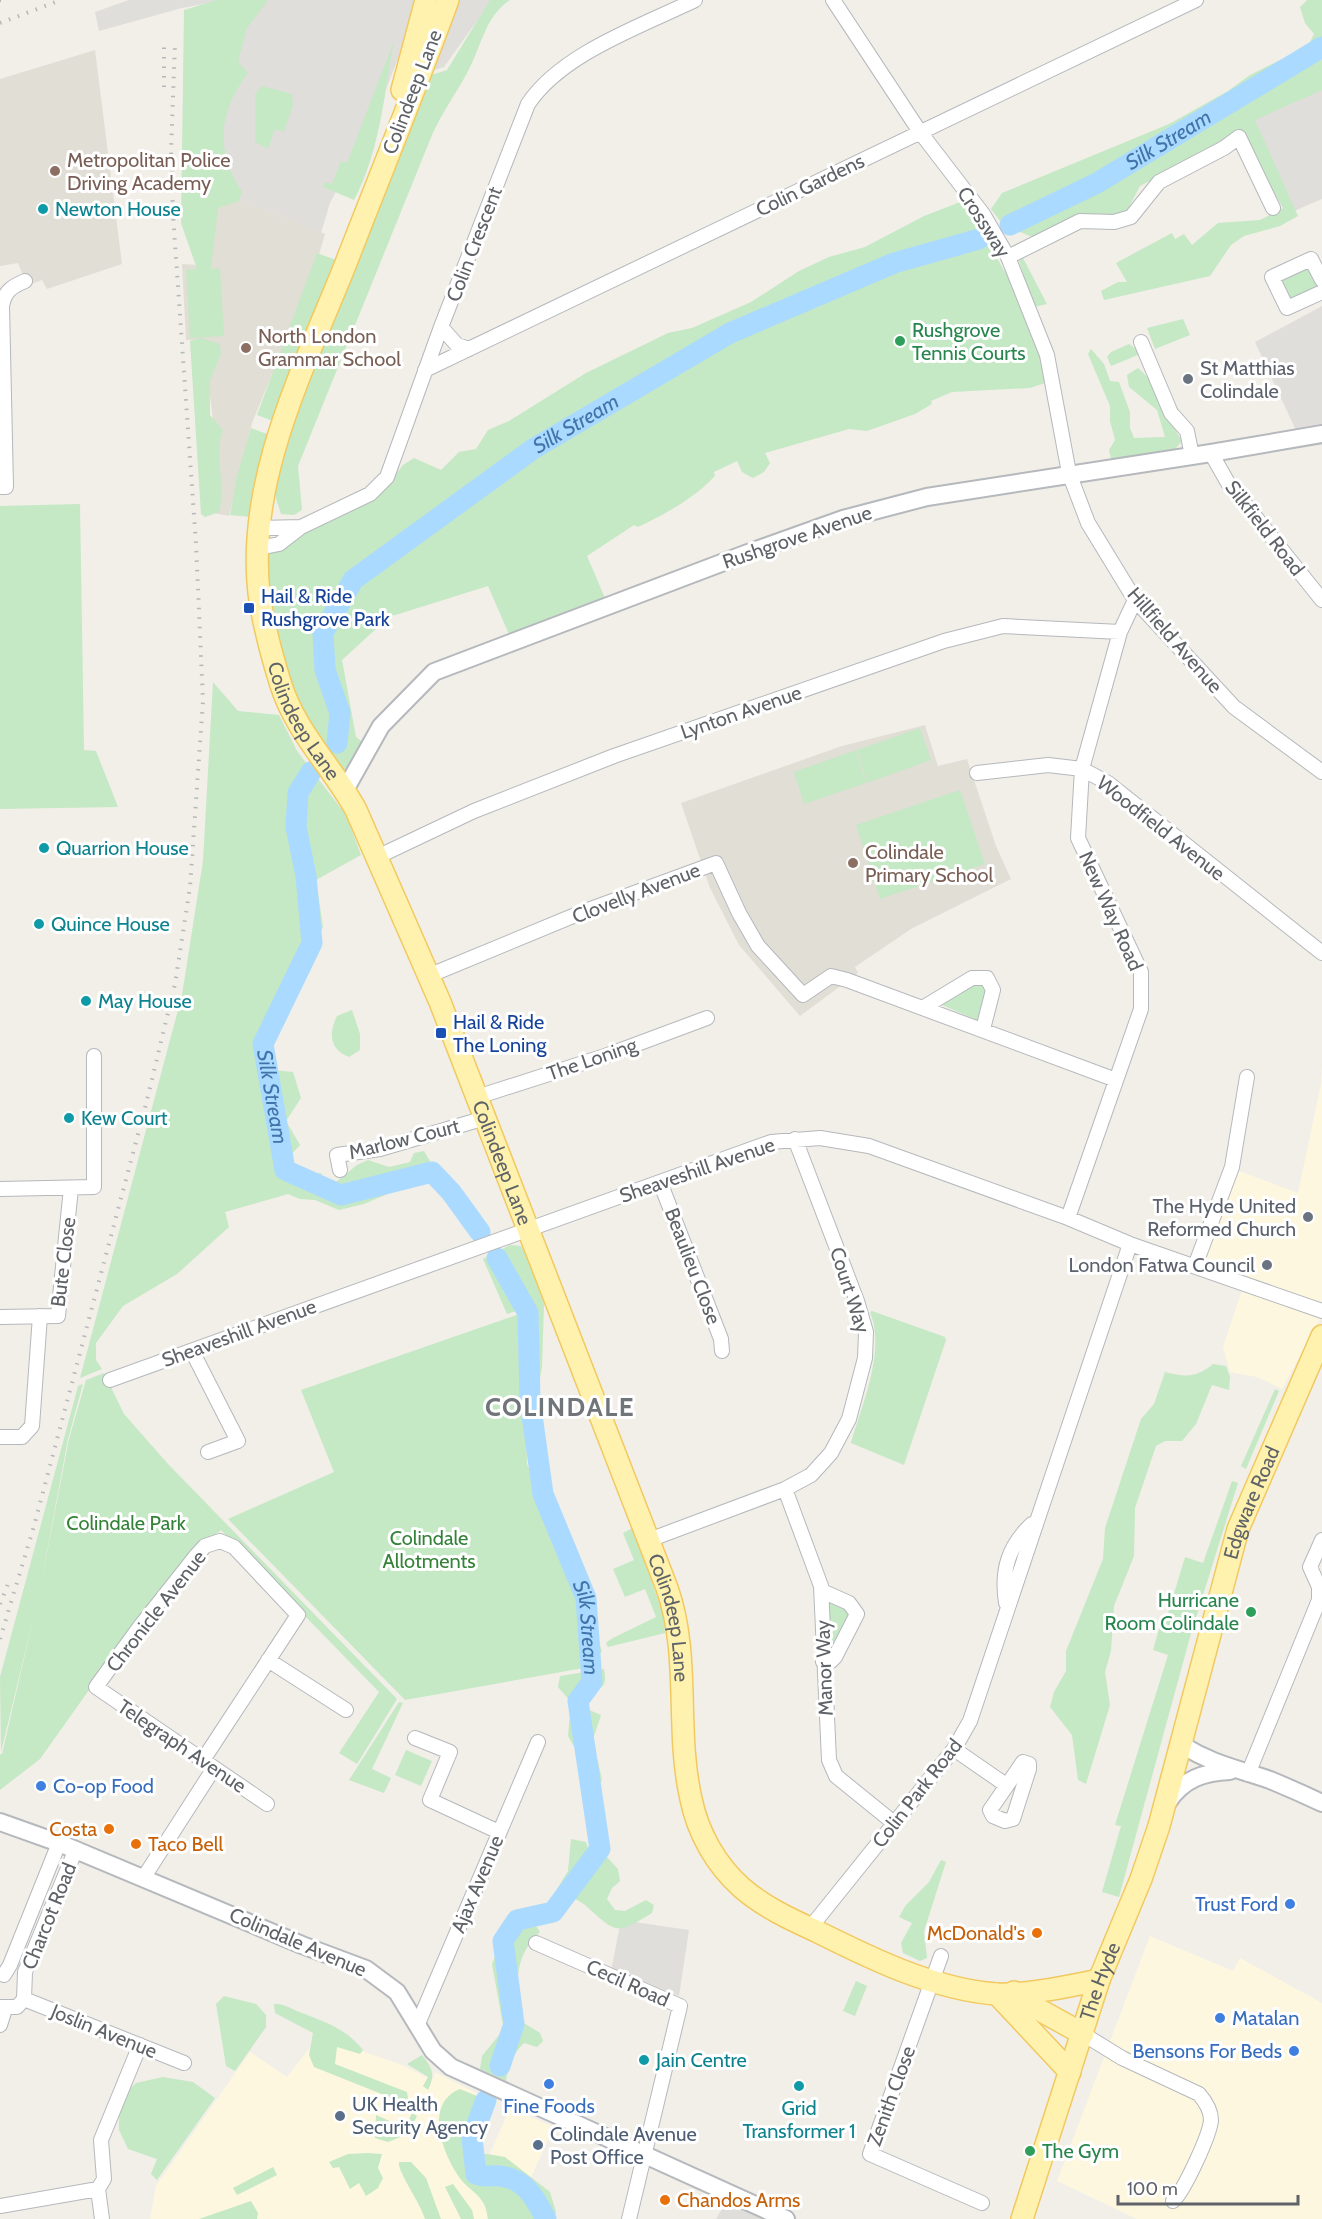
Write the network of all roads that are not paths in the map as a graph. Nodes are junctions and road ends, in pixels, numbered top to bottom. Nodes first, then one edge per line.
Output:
1 (426, 0) edge
2 (448, 0) edge
3 (695, 0) edge
4 (833, 0) edge
5 (1196, 0) edge
6 (920, 132) junction
7 (376, 183) junction
8 (1273, 208) dead end
9 (1006, 254) junction
10 (1322, 280) edge
11 (25, 281) dead end
12 (1322, 292) edge
13 (441, 327) junction
14 (1141, 342) dead end
15 (470, 349) junction
16 (425, 370) junction
17 (1322, 434) edge
18 (1211, 453) junction
19 (1192, 456) junction
20 (1069, 473) junction
21 (0, 487) edge
22 (302, 527) junction
23 (260, 538) junction
24 (1135, 600) junction
25 (1322, 600) edge
26 (1120, 632) junction
27 (1083, 769) junction
28 (1322, 772) edge
29 (977, 773) dead end
30 (345, 790) junction
31 (377, 857) junction
32 (1322, 953) edge
33 (428, 976) junction
34 (924, 1007) junction
35 (707, 1018) dead end
36 (983, 1029) junction
37 (94, 1056) dead end
38 (1247, 1077) dead end
39 (1116, 1080) junction
40 (477, 1097) junction
41 (485, 1118) junction
42 (795, 1139) junction
43 (339, 1170) dead end
44 (660, 1182) junction
45 (71, 1188) junction
46 (0, 1189) edge
47 (1068, 1218) junction
48 (527, 1230) junction
49 (1130, 1244) junction
50 (1195, 1266) junction
51 (1322, 1311) edge
52 (40, 1316) junction
53 (0, 1317) edge
54 (1322, 1336) edge
55 (192, 1351) junction
56 (722, 1351) dead end
57 (110, 1380) dead end
58 (0, 1437) edge
59 (208, 1452) dead end
60 (785, 1489) junction
61 (649, 1540) junction
62 (1322, 1540) edge
63 (822, 1591) junction
64 (268, 1660) junction
65 (823, 1662) junction
66 (96, 1687) joint
67 (346, 1710) dead end
68 (416, 1738) dead end
69 (538, 1742) dead end
70 (1182, 1745) junction
71 (954, 1749) junction
72 (209, 1764) junction
73 (1241, 1772) junction
74 (1006, 1785) dead end
75 (1322, 1803) edge
76 (267, 1804) dead end
77 (1163, 1809) junction
78 (0, 1822) edge
79 (894, 1823) junction
80 (499, 1832) junction
81 (59, 1843) junction
82 (76, 1850) junction
83 (144, 1877) junction
84 (810, 1928) junction
85 (536, 1943) dead end
86 (941, 1956) dead end
87 (2, 1976) edge
88 (933, 1980) junction
89 (1099, 1980) junction
90 (23, 1982) junction
91 (1006, 1993) junction
92 (24, 1999) junction
93 (3, 2008) edge
94 (0, 2025) edge
95 (417, 2026) junction
96 (1083, 2034) junction
97 (140, 2045) junction
98 (184, 2063) dead end
99 (1070, 2072) junction
100 (644, 2154) junction
101 (98, 2189) junction
102 (1173, 2201) dead end
103 (982, 2203) dead end
104 (0, 2206) edge
105 (102, 2219) edge
106 (629, 2219) edge
107 (786, 2219) edge
108 (1022, 2219) edge

1 - 7 main road, Colindeep Lane
2 - 7 main road, Colindeep Lane
3 - 13 street, Colin Crescent
4 - 6 street, Crossway
5 - 6 street, Colin Gardens
6 - 9 street, Crossway
6 - 15 street, Colin Gardens
7 - 23 main road, Colindeep Lane
8 - 9 street
9 - 20 street, Crossway
10 - 12 street
11 - 21 street
13 - 15 street
13 - 16 street, Colin Crescent
14 - 19 street
15 - 16 street, Colin Gardens
16 - 22 street, Colin Crescent
17 - 18 street, Rushgrove Avenue
18 - 19 street, Rushgrove Avenue
18 - 25 street, Silkfield Road
19 - 20 street, Rushgrove Avenue
20 - 24 street, Hillfield Avenue
20 - 30 street, Rushgrove Avenue
22 - 23 street, Colin Crescent
22 - 23 street, Colin Crescent
23 - 30 main road, Colindeep Lane
24 - 26 street, New Way Road
24 - 28 street, Hillfield Avenue
26 - 27 street, New Way Road
26 - 31 street, Lynton Avenue
27 - 29 street, Woodfield Avenue
27 - 32 street, Woodfield Avenue
27 - 39 street, New Way Road
30 - 31 main road, Colindeep Lane
31 - 33 main road, Colindeep Lane
33 - 34 street, Clovelly Avenue
33 - 40 main road, Colindeep Lane
34 - 36 street
34 - 36 street
35 - 40 street, The Loning
36 - 39 street
37 - 45 street
38 - 50 street
39 - 47 street, New Way Road
40 - 41 main road, Colindeep Lane
41 - 43 street, Marlow Court
41 - 48 main road, Colindeep Lane
42 - 44 street, Sheaveshill Avenue
42 - 47 street, Sheaveshill Avenue
42 - 60 street, Court Way
44 - 48 street, Sheaveshill Avenue
44 - 56 street, Beaulieu Close
45 - 46 street
45 - 52 street, Bute Close
47 - 49 street, Sheaveshill Avenue
48 - 55 street, Sheaveshill Avenue
48 - 61 main road, Colindeep Lane
49 - 50 street, Sheaveshill Avenue
49 - 71 street, Colin Park Road
50 - 51 street, Sheaveshill Avenue
52 - 53 street, Bute Close
52 - 58 street
54 - 70 main road, Edgware Road
55 - 57 street, Sheaveshill Avenue
55 - 59 street
60 - 61 street, Court Way
60 - 63 street, Manor Way
61 - 84 main road, Colindeep Lane
62 - 73 street
63 - 65 street, Manor Way
63 - 65 street
64 - 66 street, Chronicle Avenue
64 - 67 street
64 - 72 street
65 - 79 street, Manor Way
66 - 72 street, Telegraph Avenue
68 - 80 street
69 - 80 street, Ajax Avenue
70 - 73 street
70 - 77 main road, The Hyde
71 - 74 street
71 - 79 street, Colin Park Road
72 - 76 street, Telegraph Avenue
72 - 83 street
73 - 75 street
73 - 77 street
77 - 89 main road, The Hyde
78 - 81 street, Colindale Avenue
79 - 84 street, Colin Park Road
80 - 95 street, Ajax Avenue
81 - 82 street, Colindale Avenue
81 - 87 street, Charcot Road
82 - 83 street, Colindale Avenue
82 - 90 street, Charcot Road
83 - 95 street, Colindale Avenue
84 - 88 main road, Colindeep Lane
85 - 100 street, Cecil Road
86 - 88 street, Zenith Close
87 - 90 street, Charcot Road
88 - 91 main road, Colindeep Lane
88 - 103 street, Zenith Close
89 - 91 main road, Colindeep Lane
89 - 96 main road, The Hyde
90 - 92 street, Charcot Road
91 - 96 main road, Colindeep Lane
91 - 99 main road
92 - 93 street
92 - 97 street, Joslin Avenue
93 - 94 street
95 - 100 street, Colindale Avenue
96 - 99 main road, The Hyde
96 - 102 street
97 - 98 street, Joslin Avenue
97 - 101 street
99 - 108 main road, The Hyde
100 - 106 street
100 - 107 street, Colindale Avenue
101 - 104 street
101 - 105 street

